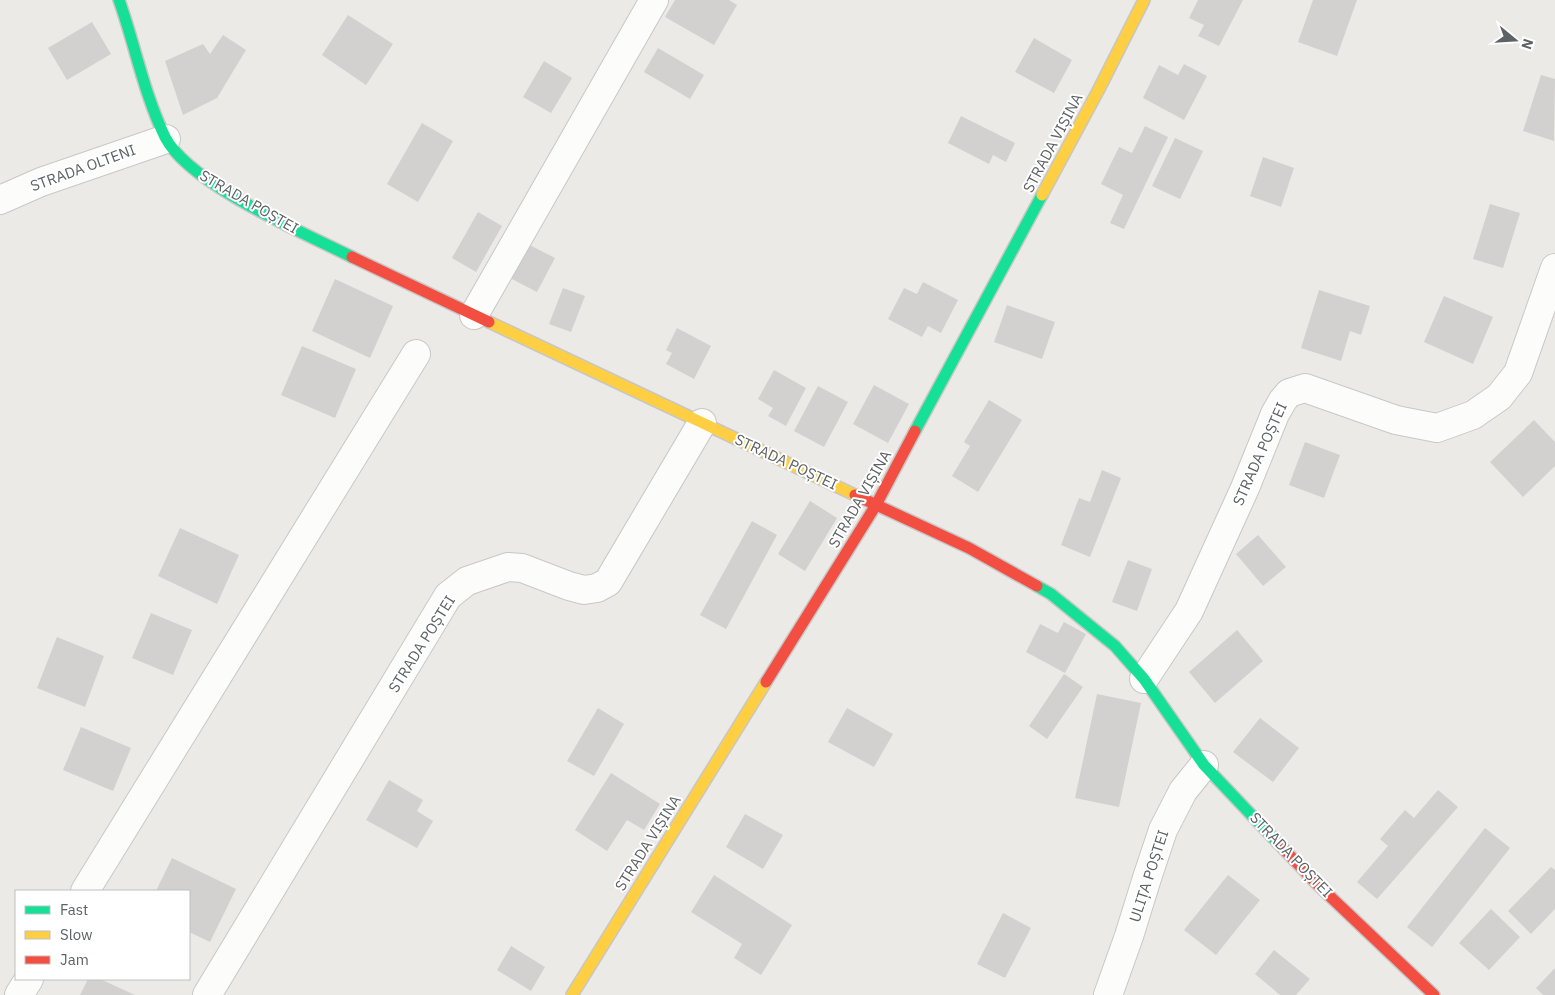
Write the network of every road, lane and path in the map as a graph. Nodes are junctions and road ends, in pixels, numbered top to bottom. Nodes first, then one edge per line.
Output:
1 (119, 0) edge
2 (654, 0) edge
3 (1144, 0) edge
4 (166, 138) junction
5 (0, 200) edge
6 (1555, 268) edge
7 (474, 315) junction
8 (416, 354) dead end
9 (702, 423) junction
10 (876, 505) junction
11 (1144, 679) junction
12 (1204, 765) junction
13 (86, 890) edge
14 (29, 980) edge
15 (19, 995) edge
16 (207, 995) edge
17 (572, 995) edge
18 (1108, 995) edge
19 (1434, 995) edge

1 - 4 street, STRADA POȘTEI
2 - 7 street
3 - 10 street, STRADA VIȘINA
4 - 5 street, STRADA OLTENI
4 - 7 street, STRADA POȘTEI
6 - 11 street, STRADA POȘTEI
7 - 9 street, STRADA POȘTEI
8 - 13 street
9 - 10 street, STRADA POȘTEI
9 - 16 street, STRADA POȘTEI
10 - 11 street, STRADA POȘTEI
10 - 17 street, STRADA VIȘINA
11 - 12 street, STRADA POȘTEI
12 - 18 street, ULIȚA POȘTEI
12 - 19 street, STRADA POȘTEI
14 - 15 street

